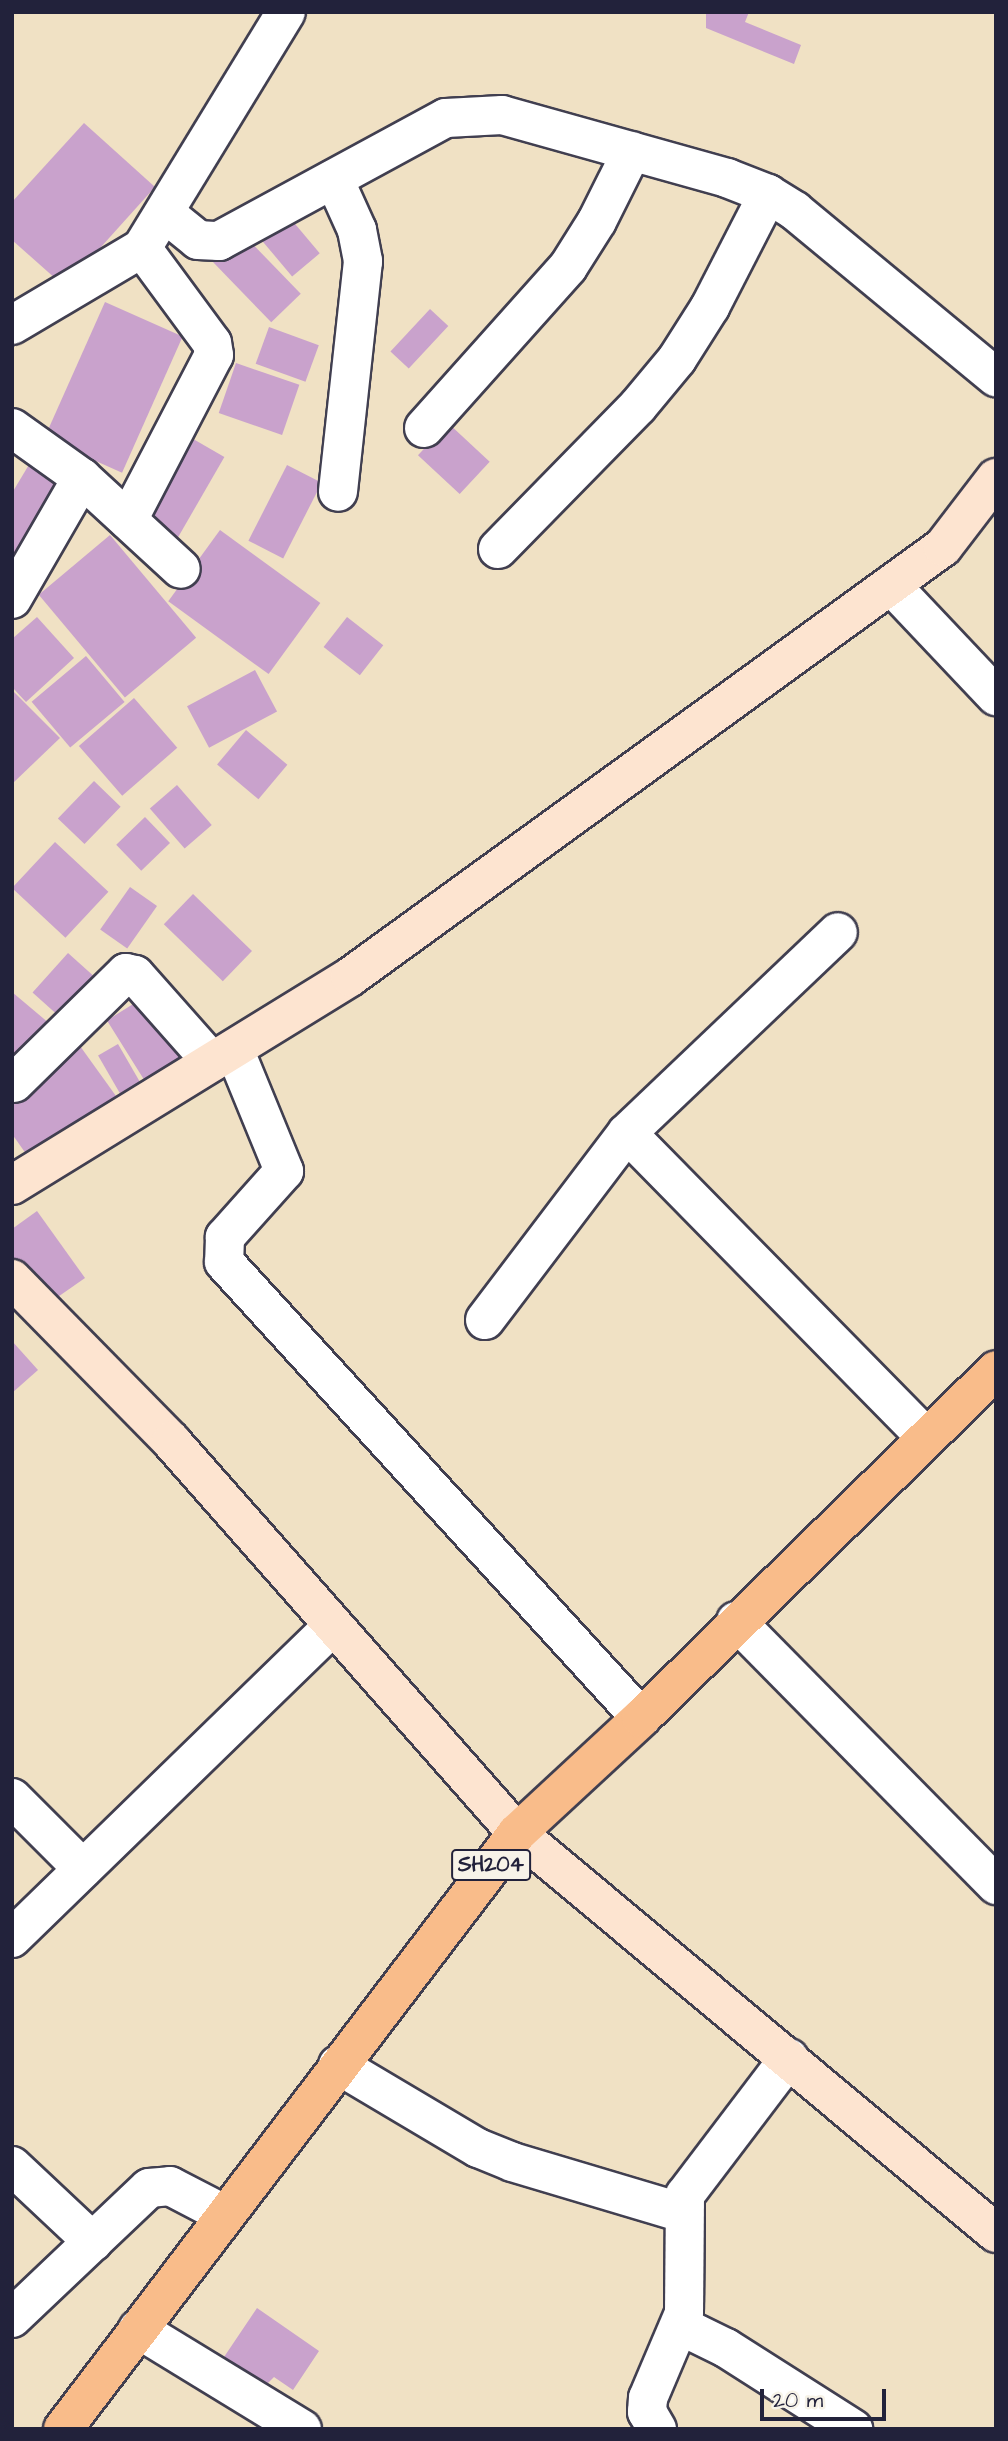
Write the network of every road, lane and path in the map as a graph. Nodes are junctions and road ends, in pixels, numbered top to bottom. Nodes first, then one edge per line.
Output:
1 (286, 12) edge
2 (632, 151) junction
3 (334, 179) junction
4 (768, 194) junction
5 (166, 214) junction
6 (142, 248) junction
7 (17, 316) edge
8 (996, 377) edge
9 (12, 428) edge
10 (424, 428) dead end
11 (82, 478) junction
12 (996, 478) edge
13 (338, 492) dead end
14 (128, 520) junction
15 (498, 549) dead end
16 (181, 569) dead end
17 (891, 585) junction
18 (12, 599) edge
19 (996, 696) edge
20 (838, 932) dead end
21 (223, 1055) junction
22 (13, 1083) edge
23 (627, 1133) junction
24 (12, 1185) edge
25 (12, 1279) edge
26 (485, 1320) dead end
27 (996, 1370) edge
28 (926, 1437) junction
29 (736, 1621) junction
30 (333, 1626) junction
31 (641, 1718) junction
32 (12, 1798) edge
33 (517, 1833) junction
34 (83, 1869) junction
35 (996, 1885) edge
36 (12, 1938) edge
37 (789, 2058) junction
38 (338, 2065) junction
39 (12, 2166) edge
40 (683, 2213) junction
41 (224, 2214) junction
42 (996, 2233) edge
43 (93, 2242) junction
44 (12, 2318) edge
45 (681, 2326) junction
46 (138, 2329) junction
47 (63, 2429) edge
48 (302, 2429) edge
49 (657, 2429) edge
50 (853, 2429) edge

1 - 5 street
2 - 3 street
2 - 4 street
2 - 10 street
3 - 5 street
3 - 13 street
4 - 8 street
4 - 15 street
5 - 6 street
6 - 7 street
6 - 14 street
9 - 11 street
11 - 14 street
11 - 18 street
12 - 17 street
14 - 16 street
17 - 19 street
17 - 21 street
20 - 23 street
21 - 22 street
21 - 24 street
21 - 31 street
23 - 26 street
23 - 28 street
25 - 30 street
27 - 28 main road, SH204
28 - 29 main road, SH204
29 - 31 main road, SH204
29 - 35 street
30 - 33 street
30 - 34 street
31 - 33 main road, SH204
32 - 34 street
33 - 37 street
33 - 38 main road, SH204
34 - 36 street
37 - 40 street
37 - 42 street
38 - 40 street
38 - 41 main road, SH204
39 - 43 street
40 - 45 street
41 - 43 street
41 - 46 main road, SH204
43 - 44 street
45 - 49 street
45 - 50 street
46 - 47 main road, SH204
46 - 48 street

